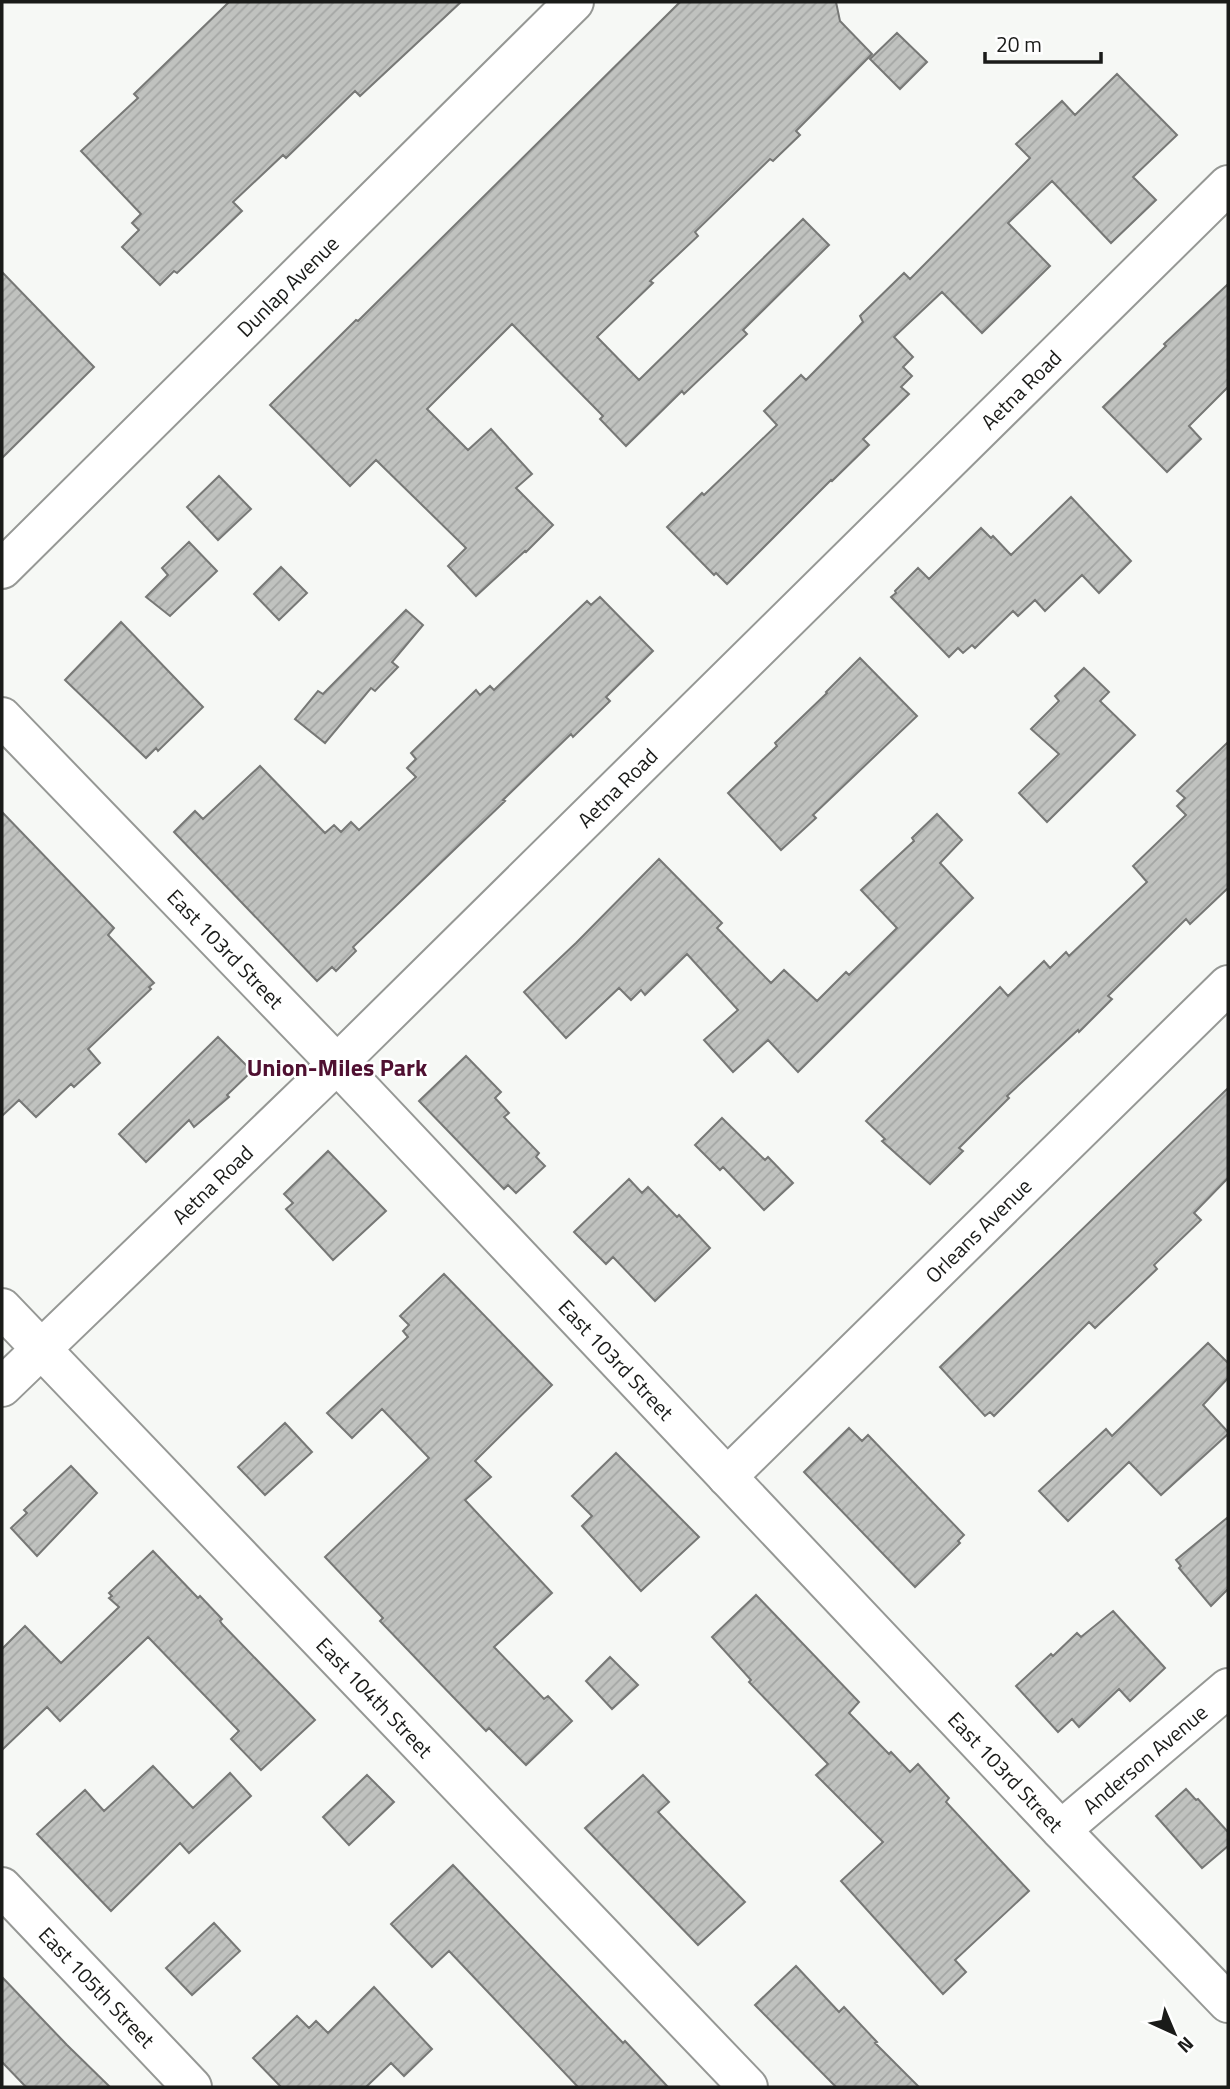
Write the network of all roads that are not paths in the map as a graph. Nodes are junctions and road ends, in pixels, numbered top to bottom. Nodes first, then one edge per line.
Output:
1 (574, 2) edge
2 (1228, 185) edge
3 (2, 569) edge
4 (2, 717) edge
5 (1228, 985) edge
6 (337, 1063) junction
7 (2, 1308) edge
8 (41, 1349) junction
9 (2, 1387) edge
10 (727, 1477) junction
11 (1228, 1688) edge
12 (1061, 1830) junction
13 (2, 1886) edge
14 (1228, 2003) edge
15 (192, 2087) edge
16 (748, 2087) edge

1 - 3 street, Dunlap Avenue
2 - 6 street, Aetna Road
4 - 6 street, East 103rd Street
5 - 10 street, Orleans Avenue
6 - 8 street, Aetna Road
6 - 10 street, East 103rd Street
7 - 8 street, East 104th Street
8 - 9 street, Aetna Road
8 - 16 street, East 104th Street
10 - 12 street, East 103rd Street
11 - 12 street, Anderson Avenue
12 - 14 street, East 103rd Street
13 - 15 street, East 105th Street

